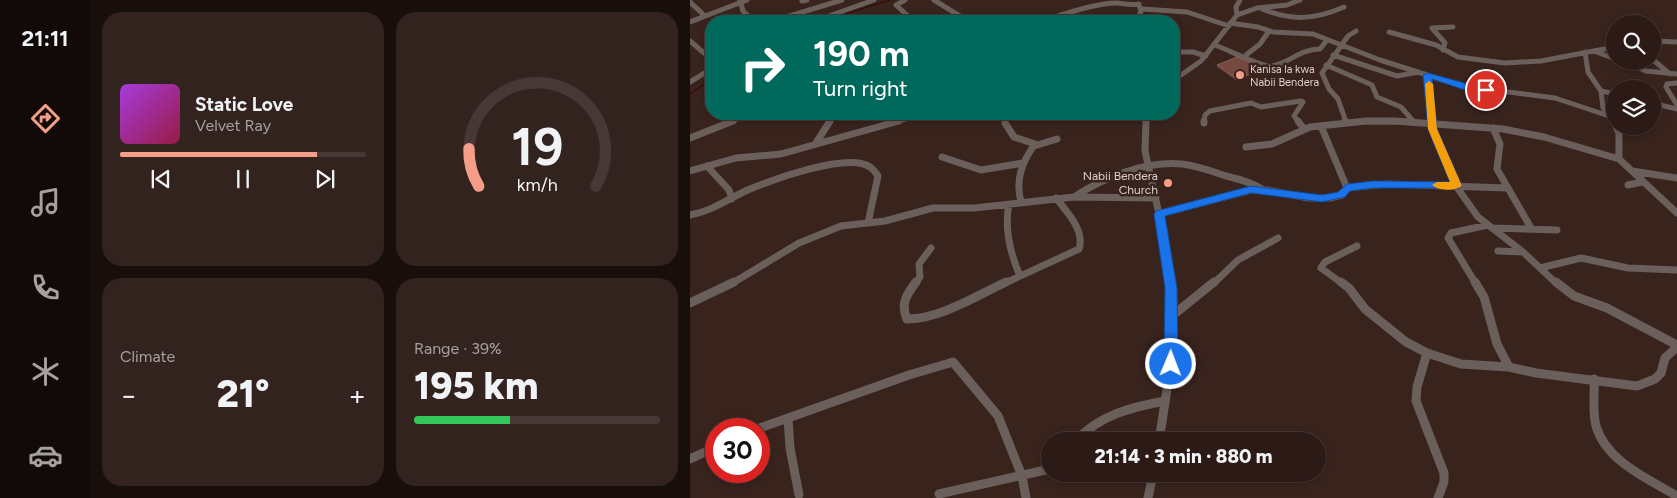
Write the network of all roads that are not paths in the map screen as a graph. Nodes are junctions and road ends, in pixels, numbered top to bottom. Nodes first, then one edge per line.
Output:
1 (747, 0) edge
2 (842, 0) edge
3 (874, 0) edge
4 (905, 0) edge
5 (934, 0) edge
6 (1134, 0) edge
7 (1240, 0) edge
8 (1300, 0) edge
9 (690, 2) edge
10 (741, 2) edge
11 (863, 2) edge
12 (1140, 7) junction
13 (1344, 7) dead end
14 (1260, 8) junction
15 (708, 15) edge
16 (747, 15) edge
17 (793, 15) edge
18 (830, 15) edge
19 (907, 15) edge
20 (958, 15) edge
21 (1061, 15) edge
22 (1138, 15) edge
23 (1237, 15) junction
24 (705, 16) joint
25 (690, 22) edge
26 (1229, 25) junction
27 (1453, 27) dead end
28 (1269, 31) junction
29 (1356, 31) dead end
30 (1389, 32) dead end
31 (1327, 40) junction
32 (690, 42) edge
33 (1661, 42) edge
34 (1677, 42) edge
35 (1342, 44) junction
36 (1215, 45) junction
37 (1606, 49) edge
38 (1443, 50) junction
39 (1594, 51) junction
40 (1180, 52) edge
41 (1585, 52) junction
42 (705, 54) edge
43 (1246, 55) junction
44 (1333, 55) junction
45 (1606, 55) edge
46 (1206, 56) junction
47 (1326, 65) junction
48 (1661, 66) edge
49 (1644, 70) edge
50 (1419, 72) junction
51 (705, 73) edge
52 (1428, 75) junction
53 (1674, 75) edge
54 (1180, 76) edge
55 (1677, 81) edge
56 (690, 82) edge
57 (1601, 91) junction
58 (1606, 92) edge
59 (1661, 105) edge
60 (1677, 105) edge
61 (1677, 109) edge
62 (1606, 115) joint
63 (735, 120) edge
64 (829, 120) edge
65 (902, 120) edge
66 (1146, 120) edge
67 (1414, 122) junction
68 (1005, 123) dead end
69 (1204, 123) dead end
70 (1346, 123) junction
71 (1432, 125) junction
72 (1321, 126) junction
73 (1493, 128) junction
74 (1304, 129) junction
75 (1620, 135) edge
76 (690, 138) edge
77 (1057, 139) dead end
78 (816, 143) junction
79 (1034, 146) junction
80 (1246, 147) dead end
81 (942, 157) dead end
82 (1619, 159) junction
83 (1023, 163) junction
84 (707, 166) junction
85 (1148, 168) junction
86 (690, 171) edge
87 (1632, 171) junction
88 (1677, 178) edge
89 (1642, 182) junction
90 (1628, 184) dead end
91 (1456, 186) junction
92 (1347, 188) junction
93 (1507, 188) junction
94 (1262, 190) junction
95 (1074, 197) junction
96 (1056, 198) junction
97 (1156, 198) junction
98 (732, 199) junction
99 (1020, 202) junction
100 (1009, 204) junction
101 (1677, 213) edge
102 (690, 214) edge
103 (1159, 214) junction
104 (868, 224) junction
105 (1490, 226) junction
106 (1531, 228) junction
107 (1557, 230) dead end
108 (1278, 238) dead end
109 (1357, 246) dead end
110 (932, 248) dead end
111 (1498, 251) dead end
112 (1524, 252) junction
113 (1540, 268) junction
114 (1677, 270) edge
115 (1020, 276) junction
116 (690, 303) edge
117 (1172, 316) junction
118 (1677, 346) edge
119 (1427, 353) junction
120 (1509, 367) junction
121 (1594, 379) junction
122 (1165, 401) junction
123 (788, 418) junction
124 (770, 424) edge
125 (1084, 432) edge
126 (1160, 432) edge
127 (705, 453) edge
128 (690, 460) edge
129 (1041, 471) edge
130 (1022, 476) junction
131 (1151, 482) edge
132 (939, 494) dead end
133 (799, 495) dead end
134 (1677, 496) edge
135 (1026, 498) edge
136 (1148, 498) edge
137 (1438, 498) edge

1 - 10 street
2 - 17 street
3 - 11 street
4 - 19 street
5 - 20 street
6 - 12 street
7 - 23 street
8 - 14 street
9 - 24 street
10 - 15 street
10 - 16 street
11 - 18 street
12 - 21 street
12 - 22 street
12 - 26 street
13 - 14 street
14 - 23 street
23 - 26 street
24 - 25 street
26 - 28 street
26 - 36 street
27 - 38 street
28 - 31 street
28 - 43 street
29 - 35 street
30 - 38 street
31 - 35 street
31 - 43 street
32 - 42 street
33 - 34 street
35 - 44 street
35 - 50 street
36 - 43 street
36 - 46 street
37 - 39 street
38 - 41 street
39 - 41 street
39 - 45 street
40 - 46 street
41 - 57 street
44 - 47 street
44 - 50 street
46 - 54 street
47 - 67 street
47 - 70 street
48 - 53 street
49 - 53 street
50 - 52 street
51 - 56 street
52 - 62 street
52 - 71 street
53 - 55 street
55 - 60 street
57 - 58 street
57 - 62 street
59 - 61 street
63 - 76 street
64 - 78 street
65 - 78 street
66 - 85 street
67 - 70 street
67 - 71 street
68 - 79 street
69 - 74 street
70 - 72 street
71 - 73 street
71 - 91 street
72 - 74 street
72 - 92 street
73 - 82 street
73 - 93 street
74 - 80 street
75 - 82 street
77 - 79 street
78 - 84 street
79 - 83 street
81 - 83 street
82 - 87 street
83 - 99 street
84 - 86 street
84 - 98 street
85 - 94 street
85 - 95 street
85 - 97 street
87 - 88 street
87 - 89 street
89 - 90 street
89 - 101 street
91 - 92 street
91 - 93 street
91 - 105 street
92 - 94 street
93 - 106 street
94 - 103 street
95 - 96 street
95 - 97 street
96 - 99 street
96 - 115 street
97 - 103 street
98 - 102 street
98 - 104 street
99 - 100 street
100 - 104 street
100 - 115 street
103 - 117 street
104 - 116 street
105 - 106 street
105 - 112 street
105 - 120 street
106 - 107 street
108 - 117 street
109 - 119 street
110 - 115 street
111 - 112 street
112 - 113 street
113 - 114 street
113 - 118 street
117 - 122 street
118 - 121 street
119 - 120 street
119 - 137 street
120 - 121 street
121 - 134 street
122 - 125 street
122 - 126 street
123 - 124 street
123 - 130 street
123 - 133 street
127 - 128 street
129 - 130 street
130 - 132 street
130 - 135 street
131 - 136 street

